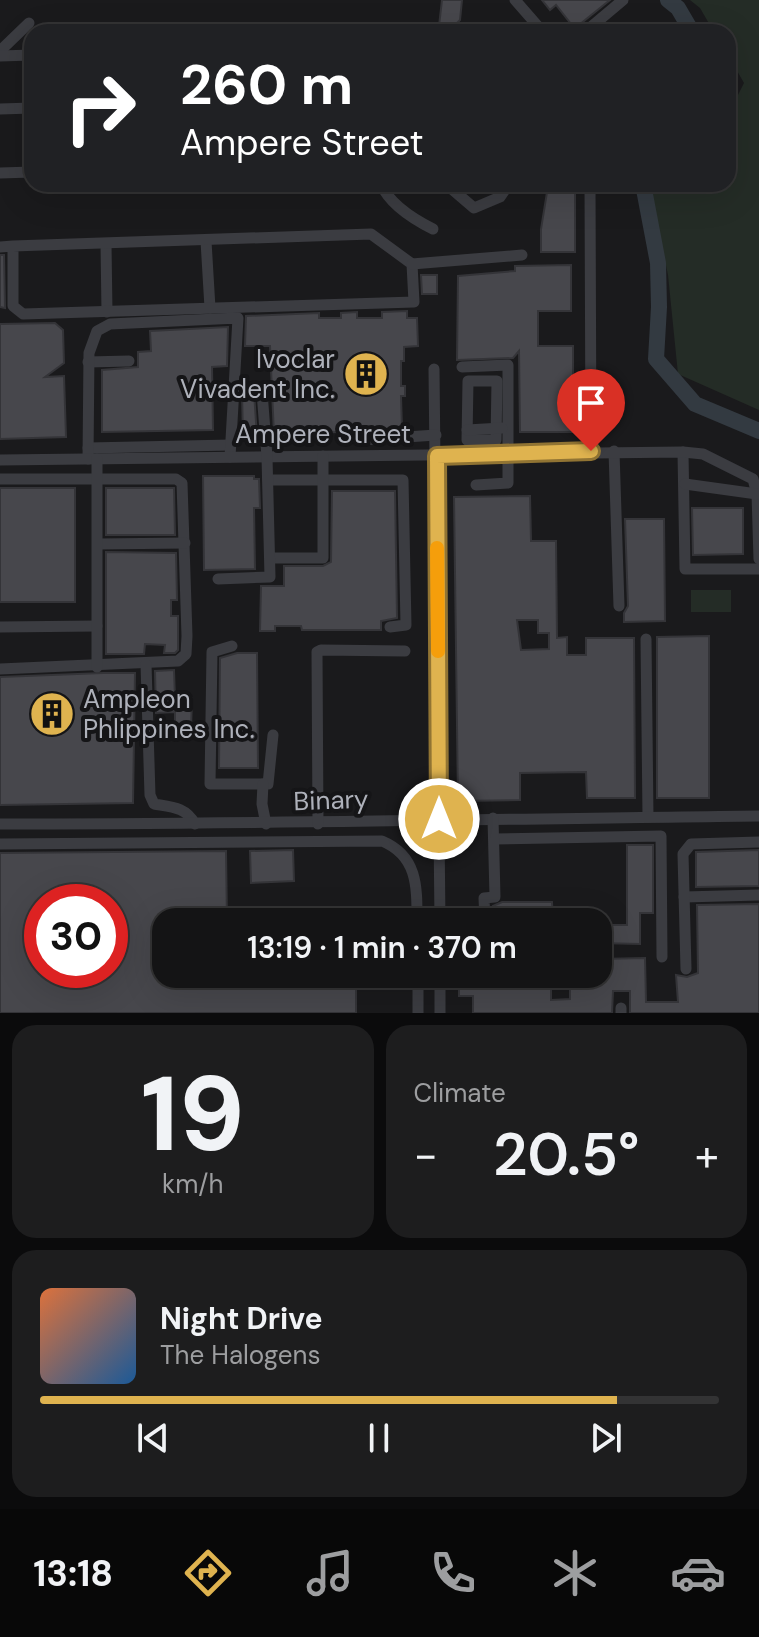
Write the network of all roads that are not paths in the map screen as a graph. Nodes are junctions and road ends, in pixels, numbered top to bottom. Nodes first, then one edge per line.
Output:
1 (515, 0) edge
2 (623, 0) edge
3 (536, 24) edge
4 (594, 24) edge
5 (24, 28) edge
6 (0, 54) edge
7 (24, 55) edge
8 (24, 108) edge
9 (0, 109) edge
10 (24, 172) edge
11 (0, 173) edge
12 (385, 192) edge
13 (455, 192) edge
14 (503, 192) edge
15 (590, 192) edge
16 (433, 229) dead end
17 (206, 241) junction
18 (106, 244) junction
19 (13, 246) junction
20 (0, 247) edge
21 (522, 255) dead end
22 (412, 264) junction
23 (210, 308) junction
24 (107, 312) junction
25 (129, 361) dead end
26 (88, 362) junction
27 (462, 367) dead end
28 (434, 369) dead end
29 (262, 392) dead end
30 (502, 428) junction
31 (436, 435) junction
32 (362, 440) dead end
33 (231, 451) junction
34 (591, 451) junction
35 (614, 451) junction
36 (683, 452) junction
37 (508, 454) junction
38 (91, 455) junction
39 (323, 456) junction
40 (437, 456) junction
41 (267, 457) junction
42 (0, 460) edge
43 (0, 479) edge
44 (97, 480) junction
45 (268, 480) junction
46 (323, 480) junction
47 (685, 484) junction
48 (476, 485) dead end
49 (757, 494) junction
50 (185, 543) junction
51 (98, 544) junction
52 (270, 558) junction
53 (759, 559) edge
54 (759, 569) edge
55 (218, 579) dead end
56 (619, 606) dead end
57 (97, 626) junction
58 (0, 627) edge
59 (390, 627) dead end
60 (646, 639) dead end
61 (232, 646) dead end
62 (405, 651) dead end
63 (146, 664) junction
64 (97, 667) junction
65 (0, 669) edge
66 (273, 735) dead end
67 (263, 784) junction
68 (759, 816) edge
69 (648, 817) junction
70 (493, 818) junction
71 (439, 819) junction
72 (0, 824) edge
73 (195, 824) junction
74 (266, 824) junction
75 (318, 824) junction
76 (494, 839) junction
77 (759, 842) edge
78 (0, 844) edge
79 (759, 895) edge
80 (684, 897) junction
81 (417, 908) edge
82 (440, 908) edge
83 (484, 908) edge
84 (662, 957) dead end
85 (686, 969) dead end
86 (418, 988) edge
87 (440, 988) edge
88 (418, 1013) edge
89 (440, 1013) edge

1 - 3 street
2 - 4 street
5 - 6 street
6 - 7 street
8 - 9 street
10 - 11 street
12 - 16 street
13 - 14 street
15 - 34 street
17 - 18 street
17 - 22 street
17 - 23 street
18 - 19 street
18 - 24 street
19 - 20 street
19 - 24 street
21 - 22 street
22 - 23 street
23 - 24 street
25 - 26 street
26 - 33 street
26 - 38 street
27 - 30 street
28 - 31 street
29 - 41 street
30 - 30 street
30 - 37 street
31 - 32 street
31 - 40 street
33 - 38 street, Ampere Street
33 - 41 street, Ampere Street
34 - 35 street, Ampere Street
34 - 37 street, Ampere Street
35 - 36 street, Ampere Street
35 - 56 street
36 - 47 street
36 - 49 street, Ampere Street
37 - 40 street, Ampere Street
37 - 48 street
38 - 42 street, Ampere Street
38 - 44 street
39 - 40 street, Ampere Street
39 - 41 street, Ampere Street
39 - 46 street
40 - 71 street
41 - 45 street
43 - 44 street
44 - 50 street
44 - 51 street
45 - 46 street
45 - 52 street
46 - 52 street
46 - 59 street
47 - 49 street
47 - 54 street
49 - 53 street
50 - 51 street
50 - 63 street
51 - 57 street
52 - 55 street
57 - 58 street
57 - 64 street
60 - 69 street
61 - 67 street
62 - 75 street
63 - 64 street
63 - 73 street
64 - 65 street
66 - 67 street
67 - 74 street
68 - 69 street, Binary
69 - 70 street, Binary
70 - 71 street, Binary
70 - 76 street
71 - 75 street, Binary
71 - 82 street
72 - 73 street, Binary
73 - 74 street, Binary
74 - 75 street, Binary
76 - 83 street
76 - 84 street
77 - 80 street
78 - 81 street
79 - 80 street
80 - 85 street
86 - 88 street
87 - 89 street

